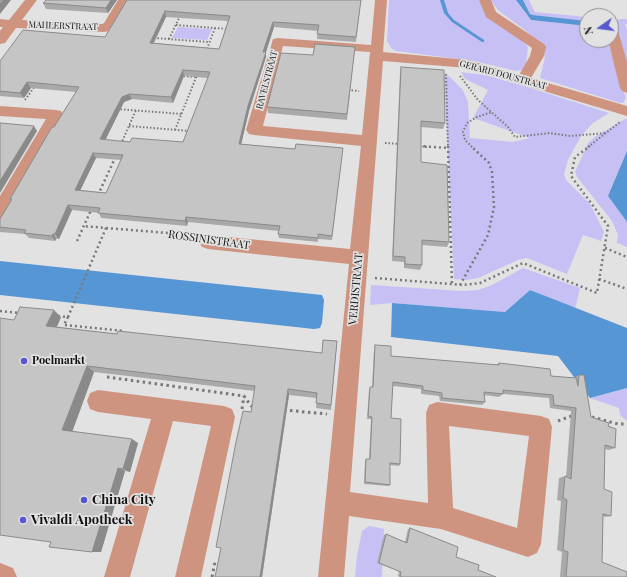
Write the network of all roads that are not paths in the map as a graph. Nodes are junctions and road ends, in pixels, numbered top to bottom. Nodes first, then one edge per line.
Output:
1 (31, 0) edge
2 (124, 0) edge
3 (381, 0) edge
4 (485, 0) edge
5 (6, 24) edge
6 (0, 40) edge
7 (618, 48) edge
8 (377, 52) junction
9 (625, 71) edge
10 (523, 80) junction
11 (627, 88) edge
12 (0, 110) edge
13 (624, 116) edge
14 (369, 141) junction
15 (0, 211) edge
16 (208, 242) road end
17 (359, 257) junction
18 (98, 401) road end
19 (165, 410) junction
20 (338, 502) junction
21 (441, 517) junction
22 (0, 576) edge
23 (4, 577) edge
24 (118, 577) edge
25 (188, 577) edge
26 (331, 577) edge

1 - 5 street
2 - 5 street, MAHLERSTRAAT
3 - 8 street, VERDISTRAAT
4 - 10 street
5 - 6 street
7 - 9 street
8 - 10 street, GERARD DOUSTRAAT
8 - 14 street, VERDISTRAAT
8 - 14 street, RAVELSTRAAT
9 - 11 street
10 - 13 street, GERARD DOUSTRAAT
12 - 15 street
14 - 17 street, VERDISTRAAT
16 - 17 street, ROSSINISTRAAT
17 - 20 street, VERDISTRAAT
18 - 19 street
19 - 24 street
19 - 25 street
20 - 21 street
20 - 26 street, VERDISTRAAT
21 - 21 street
22 - 23 street

